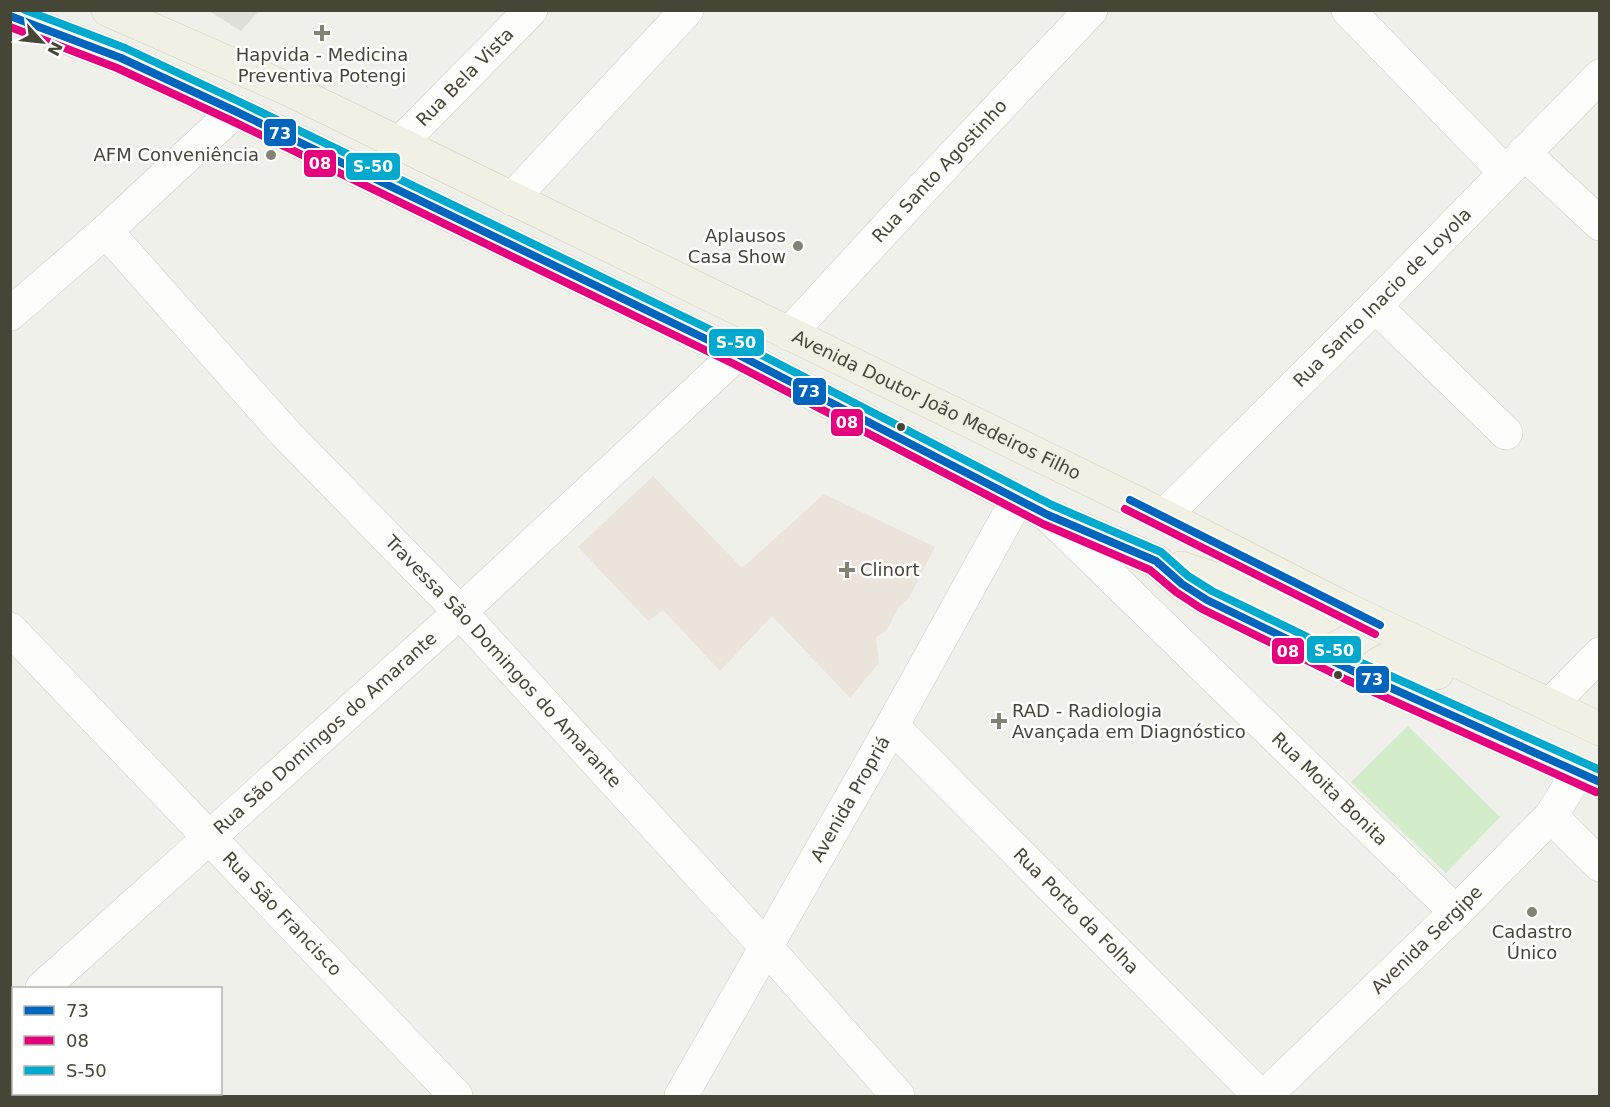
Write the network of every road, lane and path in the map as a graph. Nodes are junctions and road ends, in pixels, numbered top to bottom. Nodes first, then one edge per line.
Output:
1 (108, 10) edge
2 (531, 10) edge
3 (687, 10) edge
4 (1348, 10) edge
5 (1086, 12) edge
6 (10, 16) edge
7 (1599, 76) edge
8 (235, 111) junction
9 (399, 144) junction
10 (1515, 162) junction
11 (512, 199) junction
12 (1599, 224) edge
13 (106, 231) junction
14 (1375, 306) junction
15 (10, 314) edge
16 (789, 334) junction
17 (737, 354) junction
18 (1506, 433) dead end
19 (1017, 500) junction
20 (1048, 515) junction
21 (1164, 516) junction
22 (1156, 561) junction
23 (1342, 607) junction
24 (460, 612) junction
25 (10, 629) edge
26 (1599, 654) edge
27 (1363, 675) junction
28 (1550, 705) junction
29 (892, 726) junction
30 (1599, 729) edge
31 (1589, 777) edge
32 (1551, 816) junction
33 (208, 838) junction
34 (1599, 865) edge
35 (1456, 912) junction
36 (766, 947) junction
37 (43, 987) edge
38 (456, 1096) edge
39 (681, 1096) edge
40 (898, 1096) edge
41 (1263, 1096) edge

1 - 9 main road, Avenida Doutor João Medeiros Filho
2 - 9 street, Rua Bela Vista
3 - 11 street
4 - 10 street
5 - 16 street, Rua Santo Agostinho
6 - 8 main road
7 - 10 street, Rua Santo Inacio de Loyola
8 - 13 street
8 - 17 main road
9 - 11 main road, Avenida Doutor João Medeiros Filho
10 - 12 street
10 - 14 street, Rua Santo Inacio de Loyola
11 - 16 main road, Avenida Doutor João Medeiros Filho
13 - 15 street
13 - 24 street, Travessa São Domingos do Amarante
14 - 18 street
14 - 21 street, Rua Santo Inacio de Loyola
16 - 21 main road, Avenida Doutor João Medeiros Filho
17 - 19 main road
17 - 24 street, Rua São Domingos do Amarante
19 - 20 main road
19 - 29 street, Avenida Propriá
20 - 22 main road
20 - 35 street, Rua Moita Bonita
21 - 23 main road, Avenida Doutor João Medeiros Filho
22 - 23 main road
22 - 27 main road
23 - 28 main road, Avenida Doutor João Medeiros Filho
24 - 33 street, Rua São Domingos do Amarante
24 - 36 street, Travessa São Domingos do Amarante
25 - 33 street, Rua São Francisco
26 - 28 street
27 - 28 main road
27 - 31 main road
28 - 30 main road, Avenida Doutor João Medeiros Filho
29 - 36 street, Avenida Propriá
29 - 41 street, Rua Porto da Folha
31 - 32 street, Avenida Sergipe
32 - 34 street
32 - 35 street, Avenida Sergipe
33 - 37 street, Rua São Domingos do Amarante
33 - 38 street, Rua São Francisco
35 - 41 street, Avenida Sergipe
36 - 39 street, Avenida Propriá
36 - 40 street, Travessa São Domingos do Amarante

